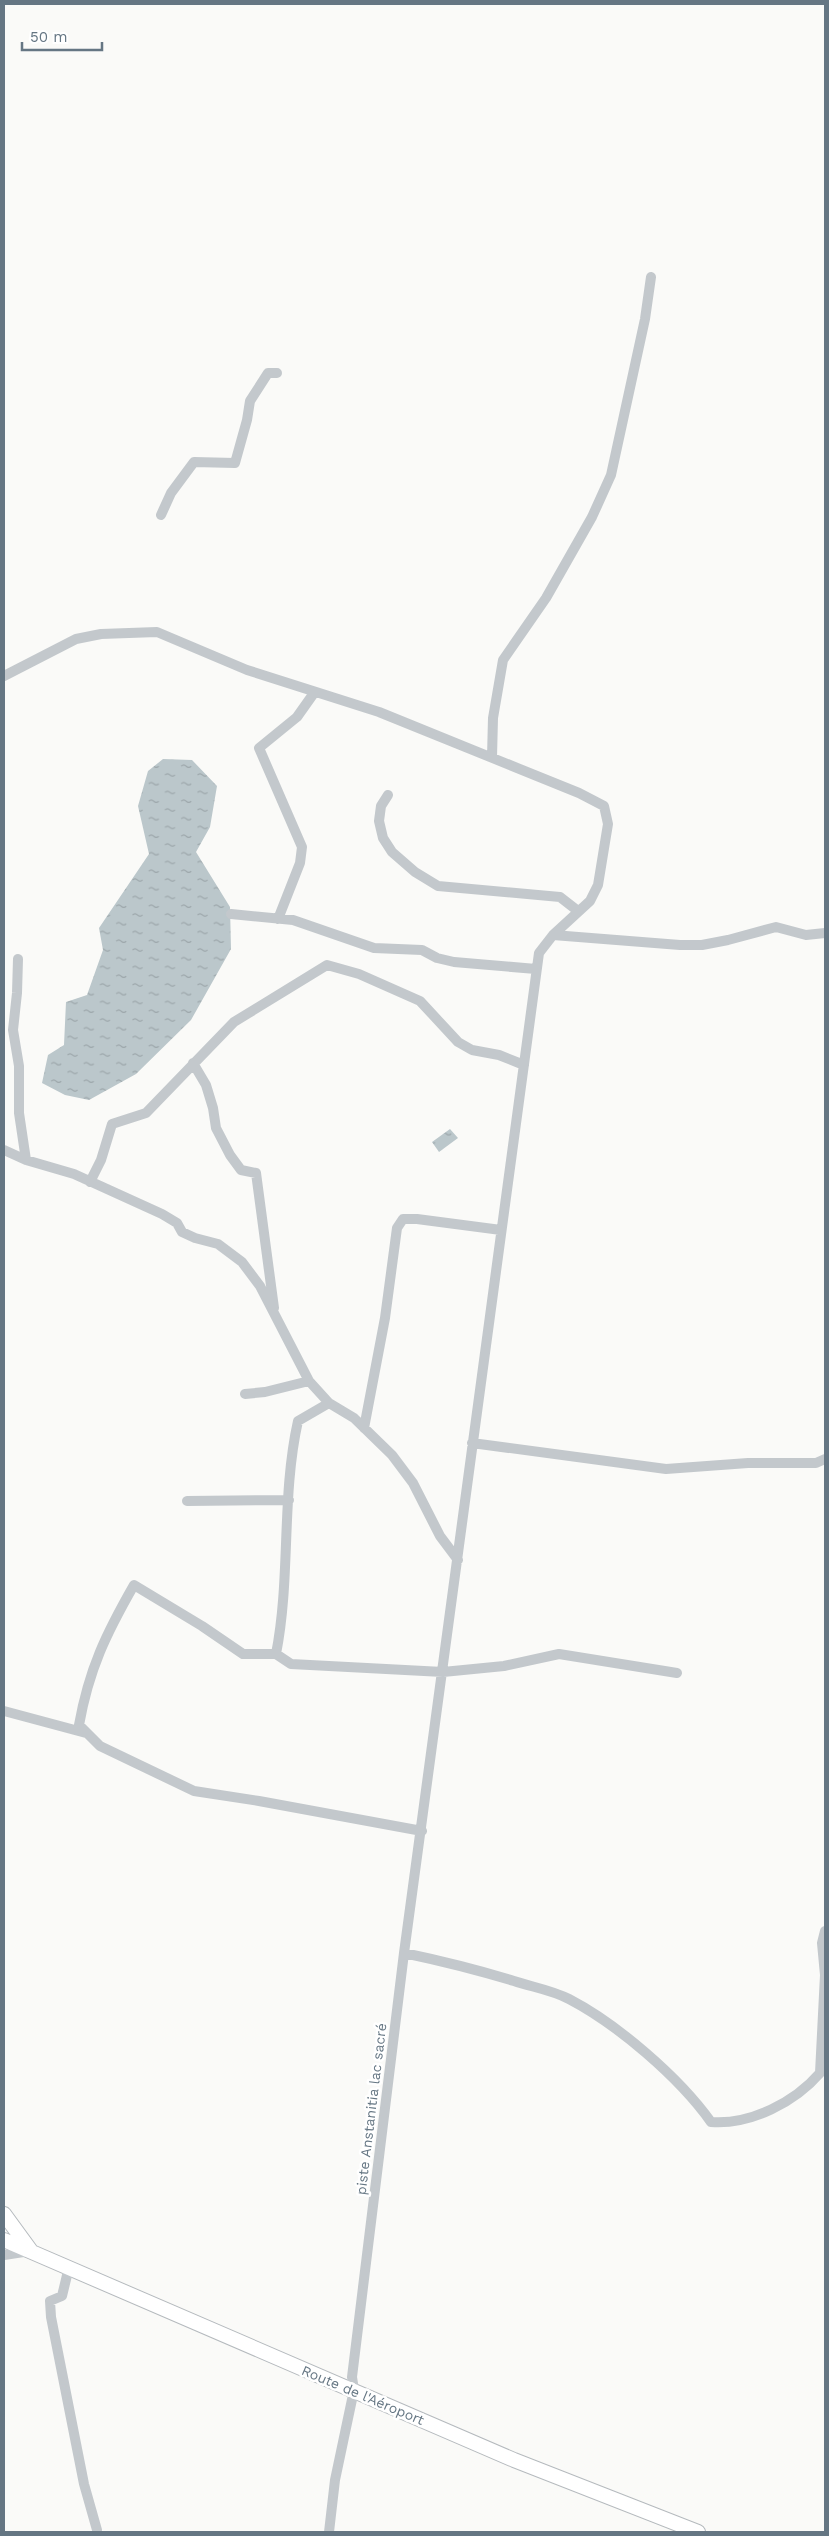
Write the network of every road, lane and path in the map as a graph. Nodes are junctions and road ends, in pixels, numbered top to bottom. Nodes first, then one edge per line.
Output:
1 (651, 277) dead end
2 (277, 373) dead end
3 (161, 515) dead end
4 (4, 676) edge
5 (314, 693) junction
6 (492, 758) junction
7 (388, 795) dead end
8 (578, 911) junction
9 (231, 914) dead end
10 (278, 919) junction
11 (825, 933) edge
12 (553, 935) junction
13 (18, 959) dead end
14 (536, 969) junction
15 (193, 1063) junction
16 (524, 1065) junction
17 (4, 1150) edge
18 (26, 1160) junction
19 (90, 1182) junction
20 (502, 1230) junction
21 (276, 1316) junction
22 (309, 1381) junction
23 (244, 1394) dead end
24 (329, 1403) junction
25 (364, 1428) junction
26 (472, 1443) junction
27 (825, 1459) edge
28 (288, 1500) junction
29 (187, 1501) dead end
30 (458, 1560) junction
31 (276, 1654) junction
32 (443, 1672) junction
33 (677, 1673) dead end
34 (4, 1711) edge
35 (86, 1733) junction
36 (422, 1831) junction
37 (825, 1931) edge
38 (404, 1953) junction
39 (823, 2073) edge
40 (4, 2214) edge
41 (4, 2240) edge
42 (31, 2251) junction
43 (4, 2255) edge
44 (69, 2267) junction
45 (354, 2390) junction
46 (98, 2530) dead end
47 (329, 2532) edge
48 (698, 2532) edge

1 - 6 street
2 - 3 street
4 - 5 street
5 - 6 street
5 - 10 street
6 - 8 street, piste Anstanitia lac sacré
7 - 8 street
8 - 12 street, piste Anstanitia lac sacré
9 - 10 street
10 - 14 street
11 - 12 street
12 - 14 street, piste Anstanitia lac sacré
13 - 18 street
14 - 16 street, piste Anstanitia lac sacré
15 - 16 street
15 - 19 street
15 - 21 street
16 - 20 street, piste Anstanitia lac sacré
17 - 18 street
18 - 19 street
19 - 21 street
20 - 25 street
20 - 26 street, piste Anstanitia lac sacré
21 - 22 street
22 - 23 street
22 - 24 street
24 - 25 street
24 - 28 street
25 - 30 street
26 - 27 street
26 - 30 street, piste Anstanitia lac sacré
28 - 29 street
28 - 31 street
30 - 32 street, piste Anstanitia lac sacré
31 - 32 street
31 - 35 street
32 - 33 street
32 - 36 street, piste Anstanitia lac sacré
34 - 35 street
35 - 36 street
36 - 38 street, piste Anstanitia lac sacré
37 - 39 street
38 - 39 street
38 - 45 street, piste Anstanitia lac sacré
40 - 42 main road
41 - 42 main road, Route de l'Aéroport
42 - 43 street
42 - 44 main road, Route de l'Aéroport
44 - 45 main road, Route de l'Aéroport
44 - 46 street
45 - 47 street, piste Anstanitia lac sacré
45 - 48 main road, Route de l'Aéroport

